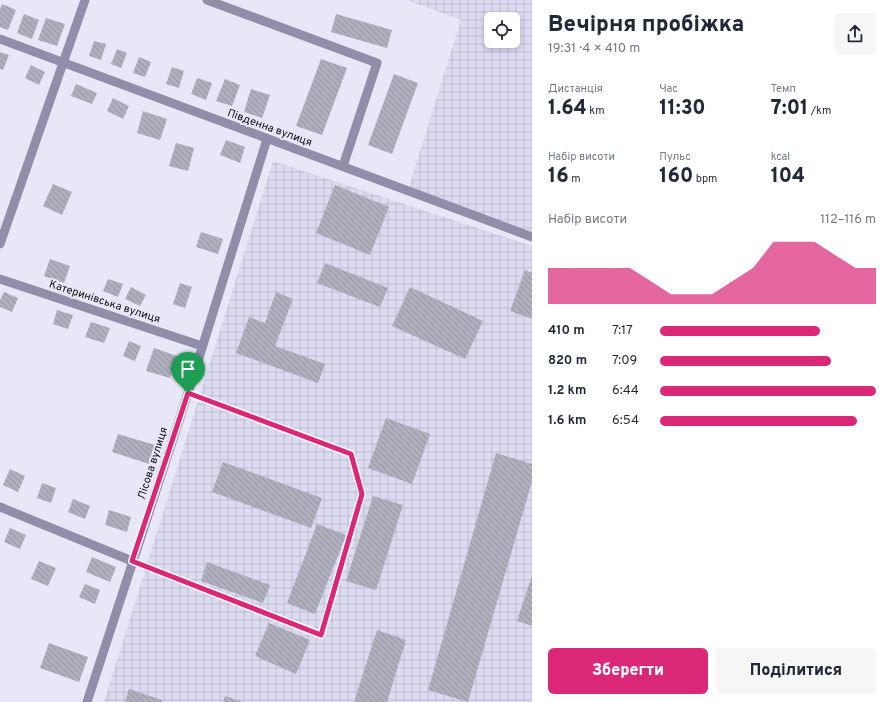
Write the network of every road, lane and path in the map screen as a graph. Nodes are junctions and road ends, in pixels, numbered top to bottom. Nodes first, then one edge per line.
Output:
1 (85, 0) edge
2 (207, 0) edge
3 (0, 39) edge
4 (64, 63) junction
5 (267, 139) junction
6 (343, 166) junction
7 (532, 236) edge
8 (0, 244) edge
9 (0, 279) edge
10 (202, 346) junction
11 (188, 393) junction
12 (0, 507) edge
13 (132, 561) junction
14 (87, 702) edge

1 - 4 street
2 - 6 street
3 - 4 street, Південна вулиця
4 - 5 street, Південна вулиця
4 - 8 street
5 - 6 street, Південна вулиця
5 - 10 street, Лісова вулиця
6 - 7 street, Південна вулиця
9 - 10 street, Катеринівська вулиця
10 - 11 street, Лісова вулиця
11 - 13 street, Лісова вулиця
11 - 13 lane
12 - 13 street
13 - 14 street, Лісова вулиця

